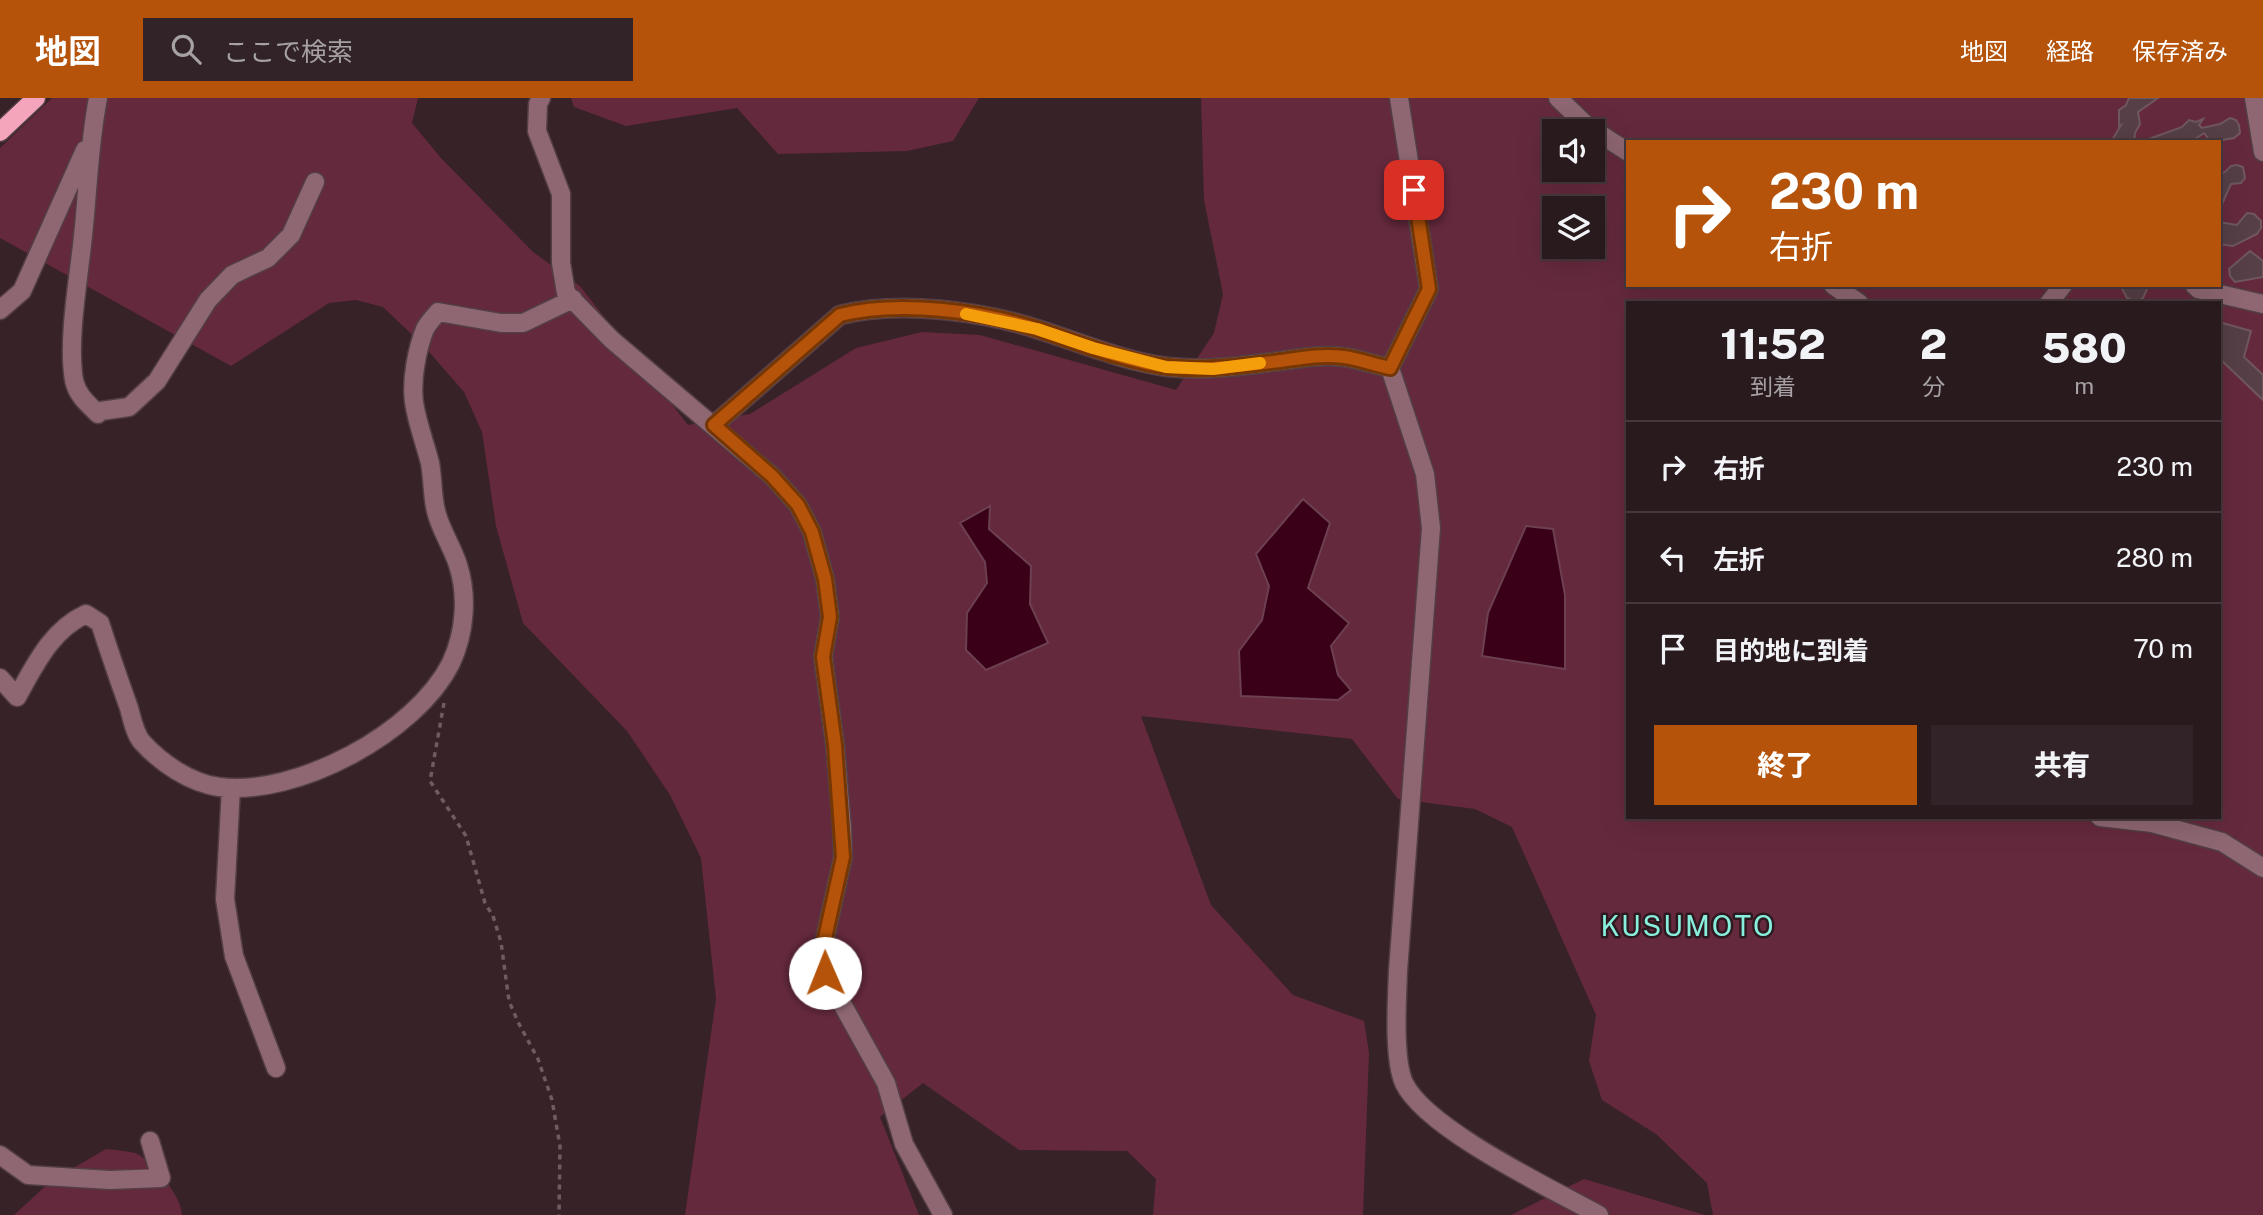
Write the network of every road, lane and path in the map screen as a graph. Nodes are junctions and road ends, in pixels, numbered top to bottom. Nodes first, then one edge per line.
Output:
1 (36, 98) edge
2 (97, 98) edge
3 (541, 98) edge
4 (1399, 98) edge
5 (1558, 98) edge
6 (2254, 98) edge
7 (0, 132) edge
8 (90, 137) junction
9 (1626, 151) edge
10 (2263, 152) edge
11 (315, 182) dead end
12 (1836, 287) edge
13 (2061, 287) edge
14 (2196, 287) edge
15 (573, 299) junction
16 (1856, 301) edge
17 (2051, 301) edge
18 (2263, 304) edge
19 (0, 310) edge
20 (1390, 368) junction
21 (714, 425) junction
22 (0, 678) edge
23 (444, 702) dead end
24 (231, 788) junction
25 (2117, 819) edge
26 (2263, 868) edge
27 (276, 1068) dead end
28 (150, 1141) dead end
29 (0, 1156) edge
30 (559, 1215) edge
31 (943, 1215) edge
32 (1599, 1215) edge

1 - 7 main road
2 - 8 street
3 - 15 street
4 - 20 street
5 - 9 street
6 - 10 street
8 - 11 street
8 - 19 street
12 - 16 street
13 - 17 street
14 - 18 street
15 - 21 street
15 - 24 street
20 - 21 street
20 - 32 street
21 - 31 street
22 - 24 street
23 - 30 path
24 - 27 street
25 - 26 street
28 - 29 street

